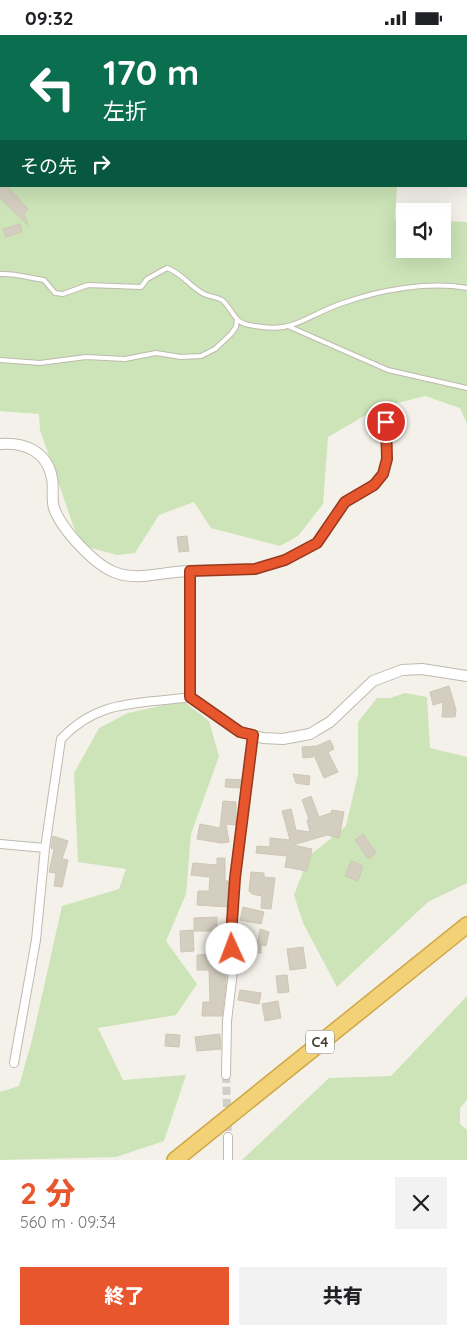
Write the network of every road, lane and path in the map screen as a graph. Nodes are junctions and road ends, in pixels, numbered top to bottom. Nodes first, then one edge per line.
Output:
1 (0, 274) edge
2 (467, 288) edge
3 (237, 319) junction
4 (290, 327) junction
5 (0, 361) edge
6 (467, 388) edge
7 (386, 422) dead end
8 (0, 444) edge
9 (190, 571) junction
10 (467, 676) edge
11 (190, 697) junction
12 (253, 735) junction
13 (0, 845) edge
14 (45, 848) junction
15 (467, 925) edge
16 (14, 1063) dead end
17 (226, 1075) tunnel mouth
18 (228, 1137) tunnel mouth
19 (175, 1160) edge
20 (228, 1160) edge

1 - 3 lane
2 - 4 lane
3 - 4 lane
3 - 5 lane
4 - 6 lane
7 - 9 street
8 - 9 street
9 - 11 street
10 - 12 street
11 - 12 street
11 - 14 street
12 - 17 street
13 - 14 street
14 - 16 street
15 - 19 highway, C4
18 - 20 street

